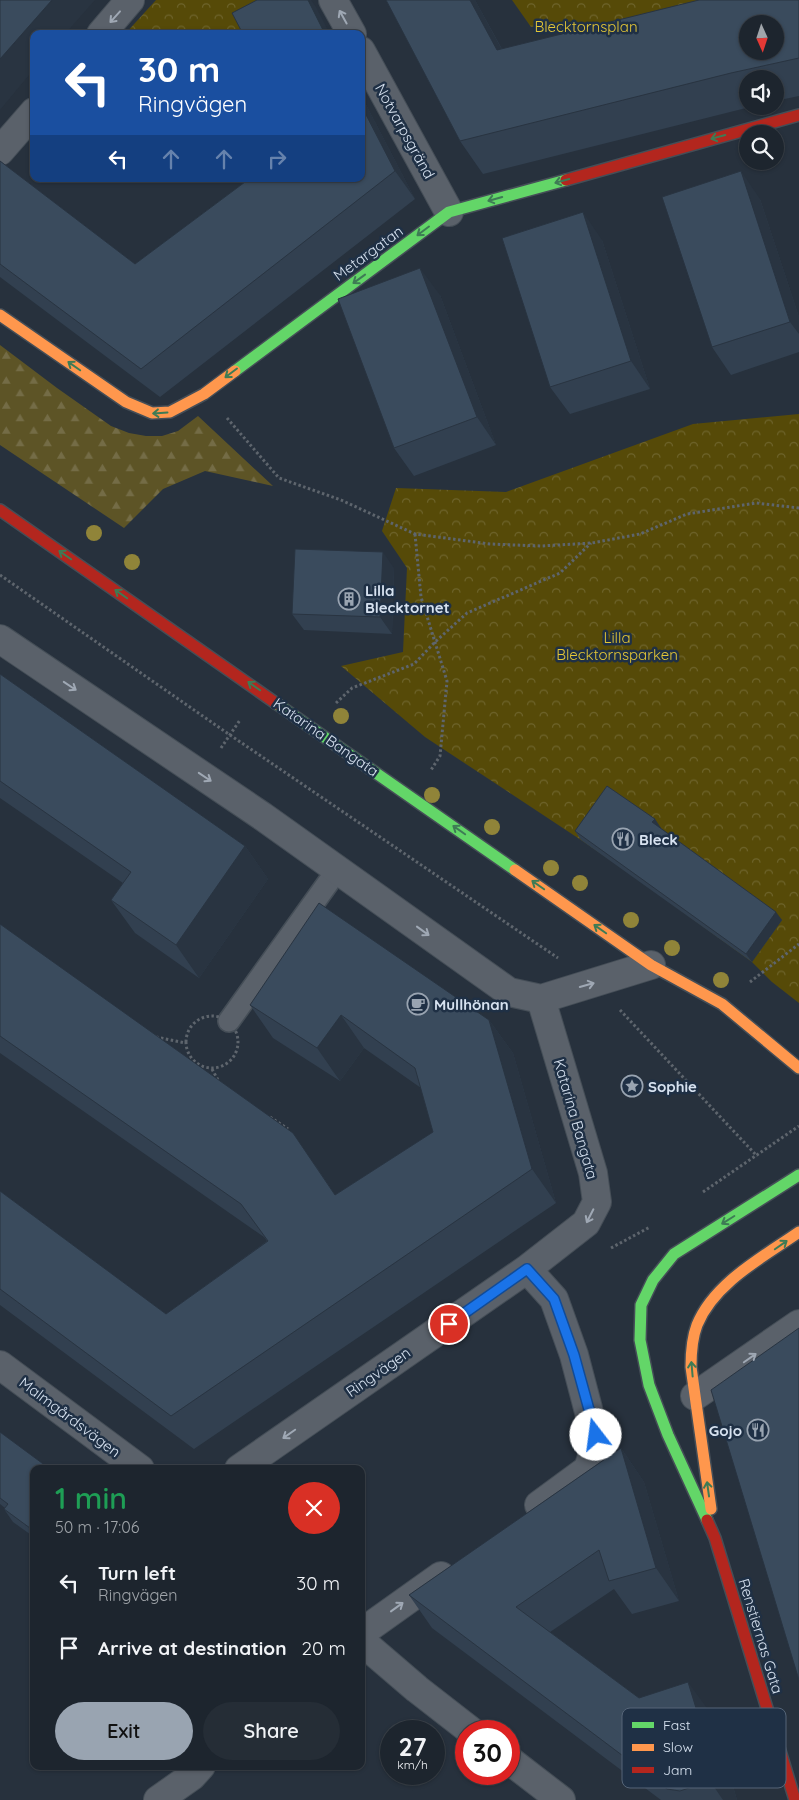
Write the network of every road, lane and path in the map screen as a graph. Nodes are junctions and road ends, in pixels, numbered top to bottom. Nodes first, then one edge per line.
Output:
1 (130, 0) edge
2 (334, 0) edge
3 (104, 30) edge
4 (350, 30) edge
5 (365, 58) edge
6 (799, 115) edge
7 (30, 117) edge
8 (0, 151) edge
9 (449, 212) junction
10 (0, 315) edge
11 (204, 394) junction
12 (799, 508) edge
13 (0, 510) edge
14 (415, 534) junction
15 (592, 542) junction
16 (0, 575) edge
17 (0, 639) edge
18 (434, 642) junction
19 (260, 690) junction
20 (312, 726) junction
21 (230, 735) junction
22 (203, 775) junction
23 (413, 797) junction
24 (338, 869) junction
25 (799, 944) edge
26 (651, 965) junction
27 (595, 983) junction
28 (541, 999) junction
29 (722, 1004) junction
30 (229, 1021) dead end
31 (154, 1037) edge
32 (185, 1042) dead end
33 (799, 1068) edge
34 (212, 1069) dead end
35 (220, 1083) edge
36 (265, 1114) edge
37 (799, 1126) edge
38 (288, 1130) edge
39 (757, 1156) junction
40 (799, 1175) edge
41 (702, 1192) dead end
42 (799, 1232) edge
43 (527, 1269) junction
44 (799, 1324) edge
45 (640, 1340) junction
46 (0, 1365) edge
47 (658, 1372) dead end
48 (693, 1402) junction
49 (135, 1465) edge
50 (245, 1465) edge
51 (518, 1521) edge
52 (715, 1538) junction
53 (464, 1560) edge
54 (365, 1630) edge
55 (365, 1644) edge
56 (767, 1708) edge
57 (456, 1720) edge
58 (520, 1768) edge
59 (197, 1770) edge
60 (786, 1771) edge
61 (158, 1800) edge
62 (561, 1800) edge
63 (795, 1800) edge

1 -> 3 street
4 -> 2 street
5 - 9 street, Notvarpsgränd
6 -> 9 street, Metargatan
7 - 8 street
9 -> 11 street, Metargatan
11 -> 10 street, Metargatan
11 - 14 path
12 - 15 path
19 -> 13 street, Katarina Bangata
14 - 15 path
14 - 18 path
15 - 18 path
16 - 21 path
17 -> 22 street
18 - 20 path
18 - 23 path
19 - 20 street, Katarina Bangata
19 - 21 path
20 - 23 street, Katarina Bangata
21 - 22 path
21 - 27 path
22 -> 24 street
26 -> 23 street, Katarina Bangata
24 -> 28 street
24 - 30 lane
25 - 29 path
26 - 27 street
26 - 29 street, Katarina Bangata
28 -> 27 street
27 - 39 path
28 -> 43 street, Katarina Bangata
29 - 33 street, Katarina Bangata
31 - 32 path
34 - 35 path
36 - 38 path
37 - 39 path
39 - 41 path
40 -> 45 street
48 -> 42 street
43 -> 50 street, Ringvägen
43 - 51 street
48 -> 44 street
45 - 47 street
45 - 52 street, Renstiernas Gata
46 - 49 street, Malmgårdsvägen
52 -> 48 street, Renstiernas Gata
52 - 56 street, Renstiernas Gata
54 -> 53 street
55 - 57 street
58 - 62 street
59 - 61 street
60 - 63 street, Renstiernas Gata

